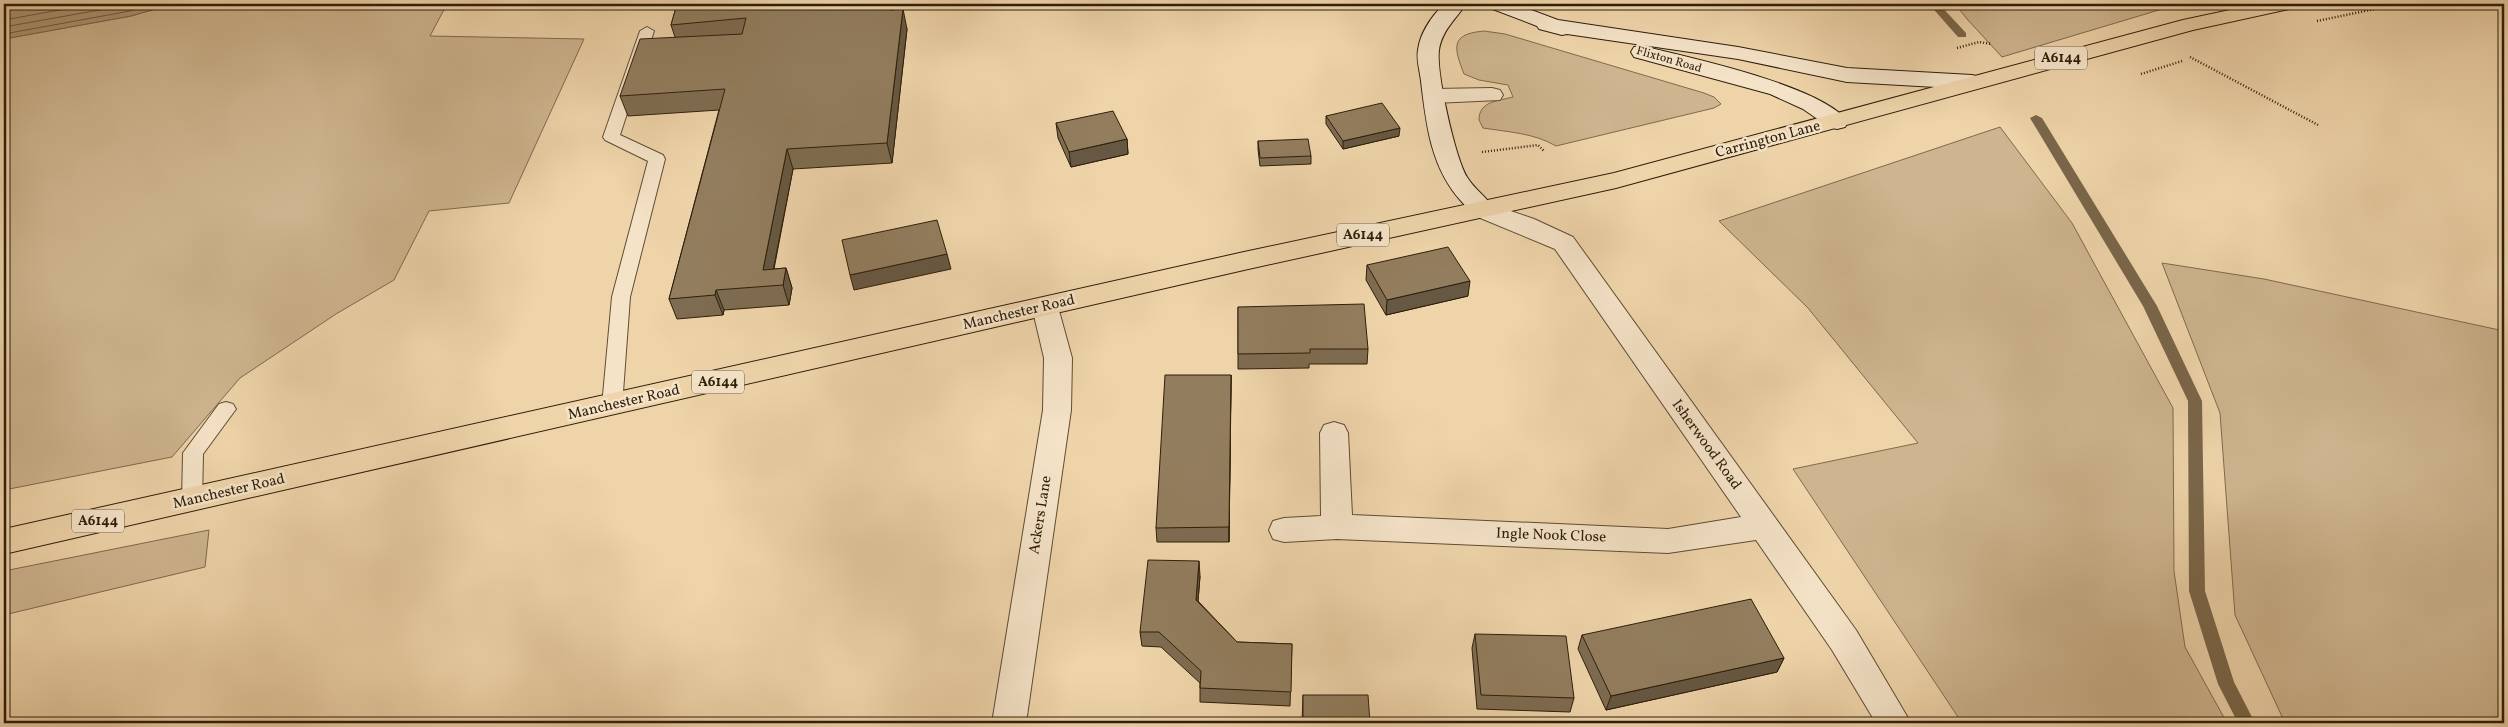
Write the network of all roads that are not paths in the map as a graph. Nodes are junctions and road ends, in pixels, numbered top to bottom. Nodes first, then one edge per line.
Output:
1 (1456, 4) edge
2 (1497, 4) edge
3 (2288, 4) edge
4 (1546, 24) junction
5 (647, 31) dead end
6 (1972, 82) junction
7 (1492, 95) dead end
8 (1434, 96) junction
9 (1837, 122) junction
10 (1482, 209) junction
11 (1244, 261) joint
12 (1044, 307) junction
13 (612, 406) junction
14 (226, 409) dead end
15 (1334, 433) dead end
16 (192, 501) junction
17 (1765, 526) junction
18 (1336, 527) junction
19 (1284, 530) dead end
20 (4, 542) edge
21 (1009, 723) edge
22 (1894, 723) edge

1 - 8 street
2 - 4 street, Flixton Road
3 - 6 main road, Carrington Lane / A6144
4 - 6 street, A6144
4 - 9 street, Flixton Road
5 - 13 lane
6 - 9 main road, Carrington Lane / A6144
7 - 8 street
8 - 10 street
9 - 10 main road, Carrington Lane / A6144
10 - 11 main road, Carrington Lane / A6144
10 - 17 street, Isherwood Road
11 - 12 main road, Manchester Road / A6144
12 - 13 main road, Manchester Road / A6144
12 - 21 street, Ackers Lane
13 - 16 main road, Manchester Road / A6144
14 - 16 lane
15 - 18 street
16 - 20 main road, Manchester Road / A6144
17 - 18 street, Ingle Nook Close
17 - 22 street, Isherwood Road
18 - 19 street, Ingle Nook Close

